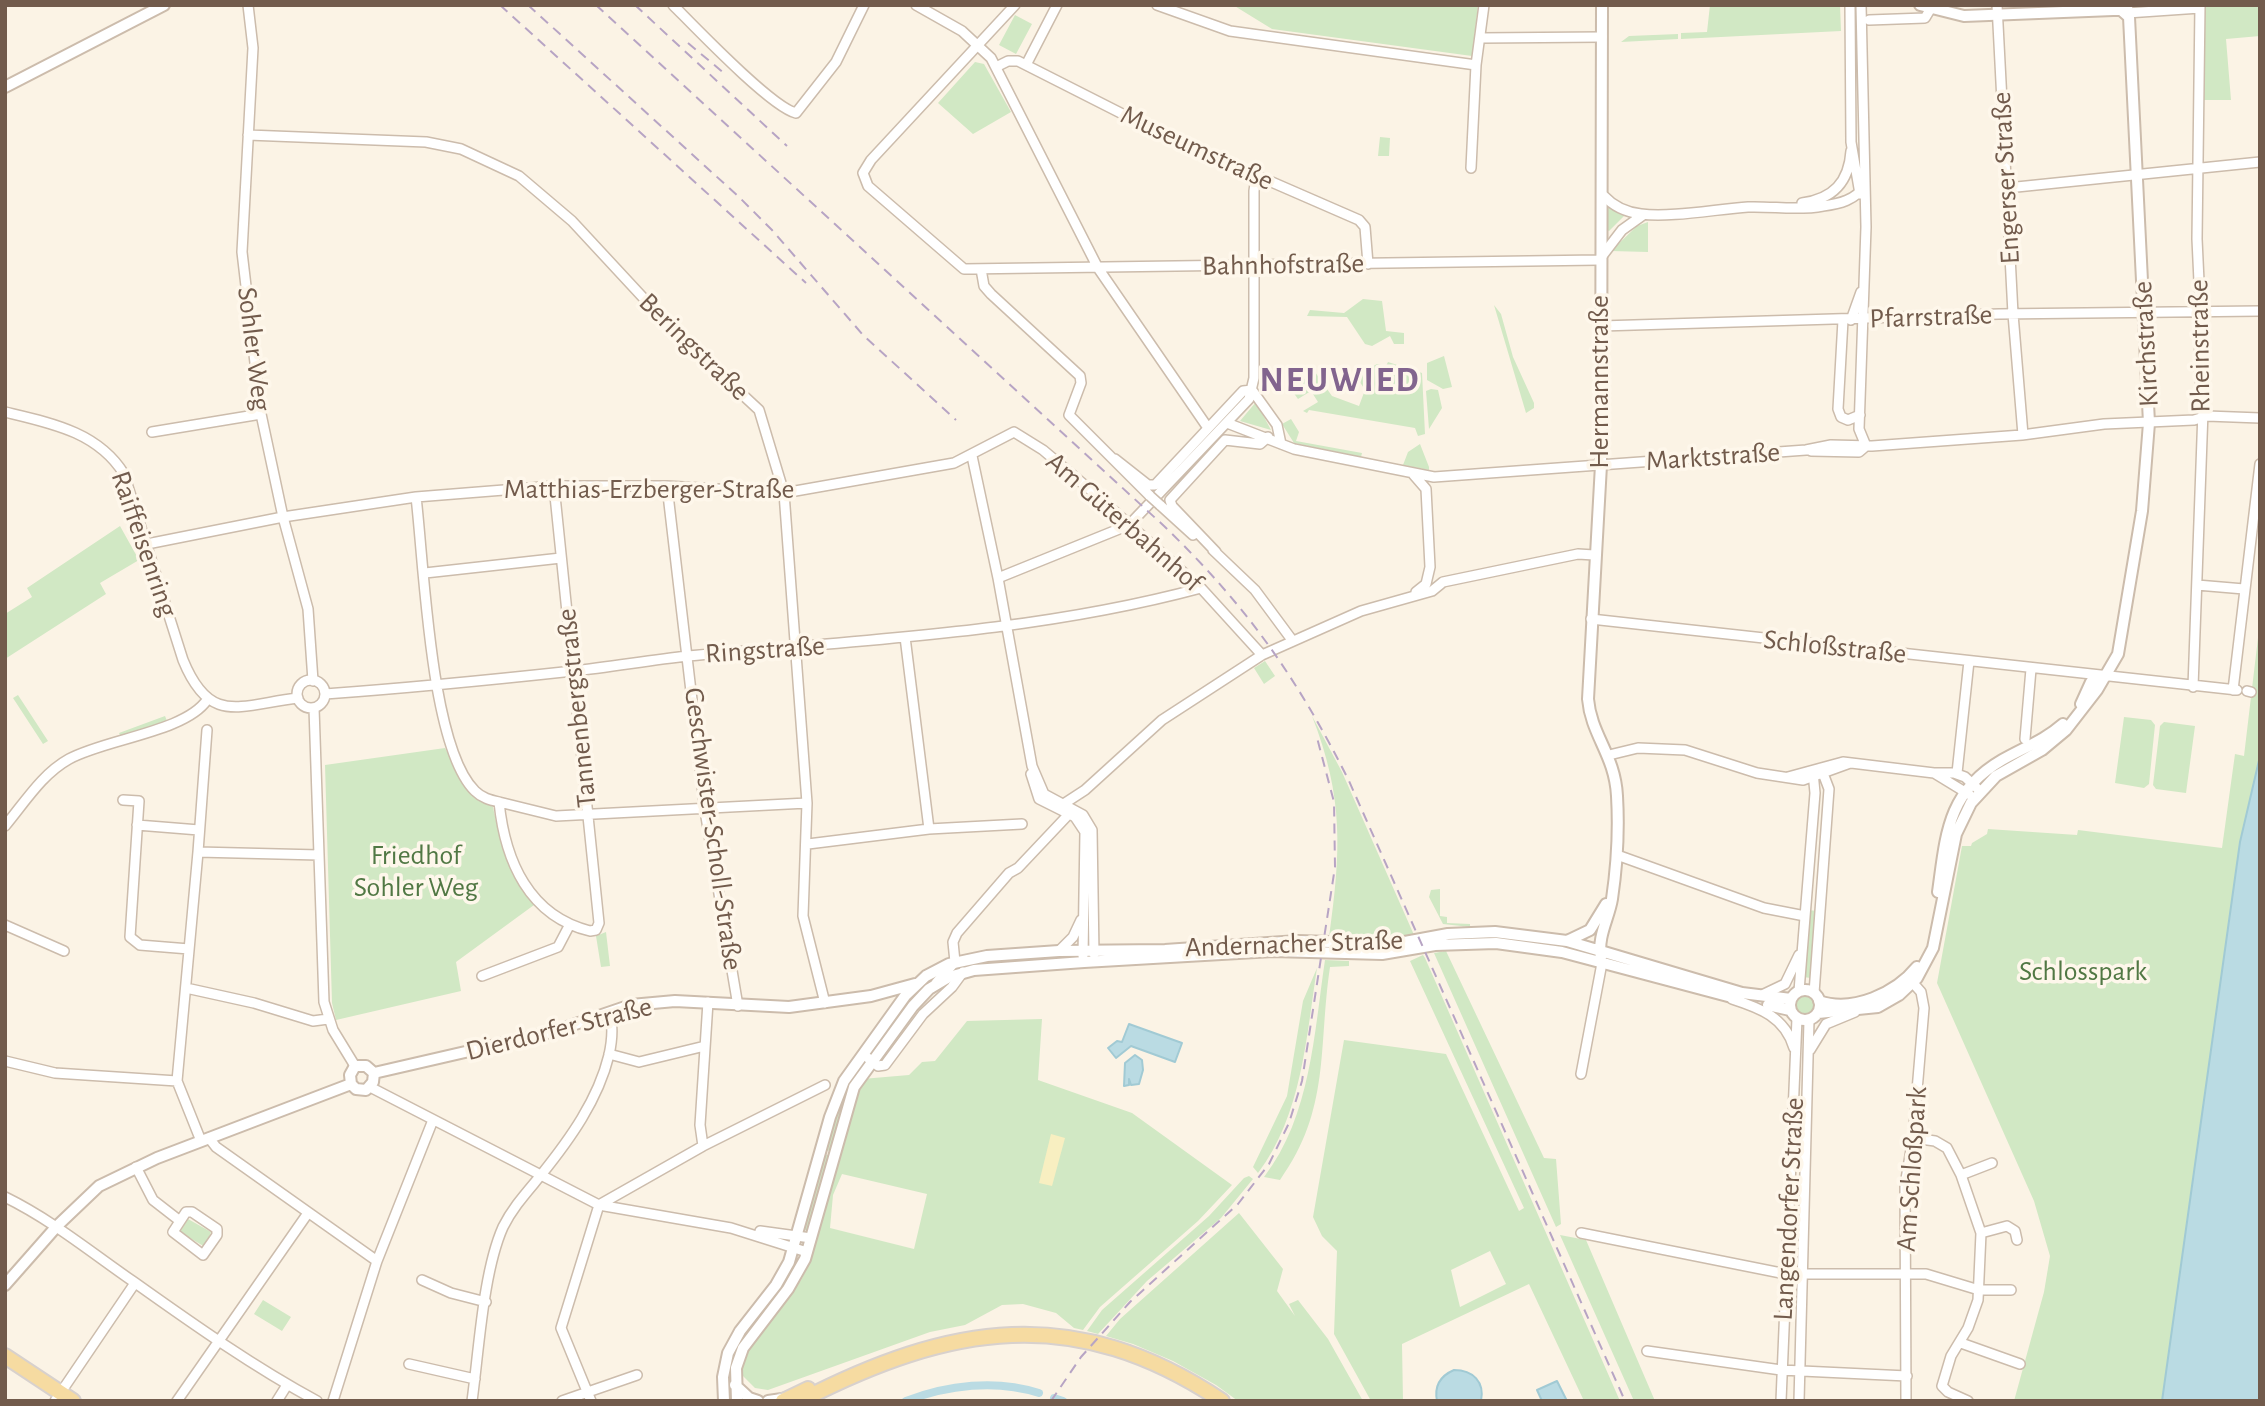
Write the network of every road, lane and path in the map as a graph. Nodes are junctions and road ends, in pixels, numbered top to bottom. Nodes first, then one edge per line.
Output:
1 (164, 5) edge
2 (241, 5) edge
3 (673, 5) edge
4 (864, 5) edge
5 (916, 5) edge
6 (1015, 5) edge
7 (1057, 5) edge
8 (1157, 5) edge
9 (1484, 5) edge
10 (1602, 5) edge
11 (1850, 5) edge
12 (1860, 5) edge
13 (2200, 6) edge
14 (1926, 7) edge
15 (2080, 8) edge
16 (249, 9) edge
17 (1998, 9) edge
18 (2128, 9) edge
19 (1869, 20) dead end
20 (1602, 37) junction
21 (1482, 38) junction
22 (977, 44) junction
23 (1026, 65) junction
24 (1476, 65) junction
25 (996, 67) junction
26 (5, 87) edge
27 (248, 135) junction
28 (1851, 142) junction
29 (2260, 162) edge
30 (2198, 166) junction
31 (1471, 168) dead end
32 (2139, 172) junction
33 (1256, 177) junction
34 (2007, 188) junction
35 (1837, 190) junction
36 (1604, 195) junction
37 (1863, 195) junction
38 (1785, 207) junction
39 (1643, 215) junction
40 (1599, 260) junction
41 (1368, 264) junction
42 (1254, 266) junction
43 (1098, 268) junction
44 (981, 269) junction
45 (1864, 281) junction
46 (2260, 311) edge
47 (2200, 312) junction
48 (2013, 314) junction
49 (2144, 314) junction
50 (1864, 319) junction
51 (1847, 320) junction
52 (1601, 326) junction
53 (1252, 390) junction
54 (5, 412) edge
55 (261, 414) junction
56 (1860, 415) junction
57 (2202, 418) junction
58 (2260, 418) edge
59 (1227, 423) junction
60 (2149, 423) junction
61 (152, 432) dead end
62 (1212, 432) junction
63 (2024, 435) junction
64 (1268, 437) junction
65 (1281, 444) junction
66 (1866, 446) junction
67 (972, 456) junction
68 (1113, 459) junction
69 (2260, 464) edge
70 (1601, 465) junction
71 (1411, 473) junction
72 (1443, 477) junction
73 (554, 486) junction
74 (667, 486) junction
75 (1427, 492) junction
76 (784, 493) junction
77 (416, 497) junction
78 (283, 517) junction
79 (1129, 525) junction
80 (147, 544) junction
81 (1216, 552) junction
82 (1594, 555) junction
83 (561, 558) junction
84 (1430, 567) junction
85 (425, 573) junction
86 (998, 578) junction
87 (1443, 582) junction
88 (2197, 585) junction
89 (1201, 588) junction
90 (2244, 589) junction
91 (1411, 595) junction
92 (1591, 619) junction
93 (1006, 625) junction
94 (905, 637) junction
95 (1292, 640) junction
96 (796, 649) junction
97 (1262, 655) junction
98 (688, 656) junction
99 (1969, 662) junction
100 (2031, 669) junction
101 (575, 671) junction
102 (2078, 674) junction
103 (2105, 677) junction
104 (313, 681) junction
105 (436, 686) junction
106 (2089, 687) junction
107 (2193, 687) junction
108 (325, 694) junction
109 (298, 698) junction
110 (211, 702) junction
111 (314, 708) junction
112 (207, 730) dead end
113 (2025, 739) dead end
114 (1609, 755) junction
115 (1032, 765) junction
116 (1818, 773) junction
117 (1934, 773) junction
118 (1957, 773) junction
119 (1085, 790) junction
120 (1973, 791) junction
121 (1075, 798) junction
122 (123, 800) dead end
123 (499, 802) junction
124 (807, 803) junction
125 (1062, 805) junction
126 (705, 811) junction
127 (588, 814) junction
128 (1075, 814) junction
129 (1021, 824) dead end
130 (137, 825) junction
131 (5, 826) edge
132 (929, 829) junction
133 (199, 830) junction
134 (808, 844) junction
135 (198, 852) junction
136 (319, 855) junction
137 (1617, 855) junction
138 (1808, 878) junction
139 (1822, 879) junction
140 (1614, 886) junction
141 (1084, 911) junction
142 (1805, 916) junction
143 (5, 925) edge
144 (569, 926) junction
145 (1804, 940) junction
146 (1571, 946) junction
147 (188, 949) junction
148 (1600, 950) junction
149 (64, 951) dead end
150 (1059, 951) junction
151 (1089, 956) junction
152 (955, 962) junction
153 (1602, 963) junction
154 (963, 972) junction
155 (482, 976) dead end
156 (1913, 983) junction
157 (916, 984) junction
158 (934, 985) junction
159 (186, 988) junction
160 (1749, 995) junction
161 (871, 996) junction
162 (1724, 996) junction
163 (708, 1002) junction
164 (825, 1003) junction
165 (1794, 1004) junction
166 (738, 1006) junction
167 (897, 1006) junction
168 (913, 1006) junction
169 (1815, 1007) junction
170 (1862, 1010) junction
171 (609, 1013) junction
172 (328, 1019) junction
173 (705, 1046) junction
174 (867, 1046) junction
175 (609, 1055) junction
176 (1808, 1055) junction
177 (1796, 1057) junction
178 (5, 1061) edge
179 (872, 1061) junction
180 (355, 1066) junction
181 (374, 1073) junction
182 (1581, 1074) dead end
183 (177, 1081) junction
184 (351, 1084) junction
185 (825, 1085) dead end
186 (370, 1087) junction
187 (433, 1120) junction
188 (1913, 1138) junction
189 (205, 1139) junction
190 (703, 1146) junction
191 (1992, 1163) dead end
192 (136, 1167) junction
193 (542, 1174) junction
194 (1961, 1175) junction
195 (5, 1197) edge
196 (599, 1205) junction
197 (308, 1213) junction
198 (180, 1222) junction
199 (57, 1226) junction
200 (730, 1228) junction
201 (1581, 1233) dead end
202 (1981, 1233) junction
203 (799, 1235) junction
204 (811, 1238) junction
205 (2017, 1240) dead end
206 (795, 1247) junction
207 (807, 1252) junction
208 (377, 1261) junction
209 (1786, 1274) junction
210 (1802, 1275) junction
211 (1905, 1275) junction
212 (422, 1280) dead end
213 (135, 1283) junction
214 (5, 1286) edge
215 (1979, 1290) junction
216 (2011, 1290) dead end
217 (486, 1302) junction
218 (221, 1339) junction
219 (1961, 1343) junction
220 (1647, 1351) dead end
221 (5, 1356) edge
222 (409, 1364) dead end
223 (2020, 1364) dead end
224 (5, 1367) edge
225 (1781, 1370) junction
226 (1800, 1370) junction
227 (637, 1375) dead end
228 (1907, 1376) junction
229 (475, 1379) junction
230 (287, 1385) junction
231 (735, 1385) junction
232 (589, 1396) edge
233 (62, 1398) edge
234 (791, 1400) edge
235 (177, 1401) edge
236 (277, 1401) edge
237 (317, 1401) edge
238 (333, 1401) edge
239 (472, 1401) edge
240 (562, 1401) edge
241 (724, 1401) edge
242 (737, 1401) edge
243 (758, 1401) edge
244 (768, 1401) edge
245 (1222, 1401) edge
246 (1781, 1401) edge
247 (1799, 1401) edge
248 (1906, 1401) edge
249 (1968, 1401) edge

1 - 26 street
2 - 16 street, Sohler Weg
3 - 4 street
5 - 22 street
6 - 22 street
7 - 23 street
8 - 24 street
9 - 21 street
10 - 20 street, Hermannstraße
11 - 28 street
12 - 37 street
13 - 18 street
13 - 30 street, Rheinstraße
14 - 17 street
14 - 19 street
15 - 17 street
15 - 18 street
16 - 27 street, Sohler Weg
17 - 34 street, Engerser Straße
18 - 32 street, Kirchstraße
20 - 21 street
20 - 36 street, Hermannstraße
21 - 24 street
22 - 25 street
22 - 44 street, Bahnhofstraße
23 - 25 street
23 - 33 street, Museumstraße
24 - 31 street
25 - 43 street
27 - 55 street, Sohler Weg
27 - 76 street, Beringstraße
28 - 35 street
28 - 37 street
29 - 30 street
30 - 32 street
30 - 47 street, Rheinstraße
32 - 34 street
32 - 49 street, Kirchstraße
33 - 41 street, Museumstraße
33 - 42 street
34 - 48 street, Engerser Straße
35 - 37 street
35 - 38 street
36 - 39 street
36 - 40 street, Hermannstraße
37 - 38 street
37 - 45 street
38 - 39 street
39 - 40 street
40 - 41 street, Bahnhofstraße
40 - 52 street, Hermannstraße
41 - 42 street, Bahnhofstraße
42 - 43 street, Bahnhofstraße
42 - 53 street
43 - 44 street, Bahnhofstraße
43 - 62 street
44 - 68 street
45 - 50 street
45 - 51 street
46 - 47 street, Pfarrstraße
47 - 49 street, Pfarrstraße
47 - 57 street, Rheinstraße
48 - 49 street, Pfarrstraße
48 - 50 street, Pfarrstraße
48 - 63 street, Engerser Straße
49 - 60 street, Kirchstraße
50 - 51 street, Pfarrstraße
50 - 56 street
51 - 52 street, Pfarrstraße
51 - 56 street
52 - 70 street, Hermannstraße
53 - 59 street
53 - 62 street
53 - 65 street
54 - 80 street, Raiffeisenring
55 - 61 street
55 - 78 street, Sohler Weg
56 - 66 street
57 - 58 street, Marktstraße
57 - 60 street, Marktstraße
57 - 88 street, Rheinstraße
59 - 62 street
59 - 64 street, Marktstraße
60 - 63 street, Marktstraße
60 - 103 street, Kirchstraße
62 - 68 street
62 - 79 street
63 - 66 street, Marktstraße
64 - 65 street, Marktstraße
64 - 81 street
65 - 71 street, Marktstraße
66 - 70 street, Marktstraße
67 - 76 street, Matthias-Erzberger-Straße
67 - 79 street, Am Güterbahnhof
67 - 86 street
68 - 81 street, bridge
69 - 90 street
70 - 72 street, Marktstraße
70 - 82 street, Hermannstraße
71 - 72 street, Marktstraße
71 - 75 street
72 - 75 street
73 - 74 street, Matthias-Erzberger-Straße
73 - 77 street, Matthias-Erzberger-Straße
73 - 83 street, Tannenbergstraße
74 - 76 street, Matthias-Erzberger-Straße
74 - 98 street, Geschwister-Scholl-Straße
75 - 84 street
76 - 96 street, Beringstraße
77 - 78 street, Matthias-Erzberger-Straße
77 - 85 street
78 - 80 street, Matthias-Erzberger-Straße
78 - 104 street, Sohler Weg
79 - 86 street
79 - 89 street, Am Güterbahnhof
80 - 110 street, Raiffeisenring
81 - 95 street
82 - 87 street
82 - 92 street, Hermannstraße
83 - 85 street
83 - 101 street, Tannenbergstraße
84 - 87 street
84 - 91 street
85 - 105 street
86 - 93 street
87 - 91 street
88 - 90 street
88 - 107 street, Rheinstraße
89 - 93 street, Ringstraße
89 - 97 street, Am Güterbahnhof
90 - 107 street, Schloßstraße
91 - 95 street
92 - 99 street, Schloßstraße
92 - 114 street, Hermannstraße
93 - 94 street, Ringstraße
93 - 115 street
94 - 96 street, Ringstraße
94 - 132 street
95 - 97 street
96 - 98 street, Ringstraße
96 - 124 street, Beringstraße
97 - 119 street
98 - 101 street, Ringstraße
98 - 126 street, Geschwister-Scholl-Straße
99 - 100 street, Schloßstraße
99 - 118 street
100 - 102 street, Schloßstraße
100 - 113 street
101 - 105 street, Ringstraße
101 - 127 street, Tannenbergstraße
102 - 103 street, Schloßstraße
102 - 106 street
103 - 106 street
103 - 107 street, Schloßstraße
103 - 120 street, Kirchstraße
104 - 108 street
104 - 109 street
105 - 108 street, Ringstraße
105 - 123 street
106 - 120 street
108 - 111 street
109 - 110 street
109 - 111 street
110 - 131 street
111 - 136 street
112 - 133 street
114 - 116 street
114 - 137 street, Hermannstraße
115 - 125 street
115 - 128 street
116 - 117 street
116 - 138 street, Langendorfer Straße
116 - 139 street, Langendorfer Straße
117 - 118 street
117 - 120 street
118 - 120 street
119 - 121 street
119 - 128 street
120 - 156 street
120 - 169 street
121 - 125 street
121 - 128 street
122 - 130 street
123 - 127 street
123 - 144 street
124 - 126 street
124 - 134 street, Beringstraße
125 - 128 street
126 - 127 street
126 - 166 street, Geschwister-Scholl-Straße
127 - 144 street, Tannenbergstraße
128 - 141 street
128 - 151 street
128 - 152 street
129 - 132 street
130 - 133 street
130 - 147 street
132 - 134 street
133 - 135 street
134 - 164 street, Beringstraße
135 - 136 street
135 - 147 street
136 - 172 street
137 - 140 street, Hermannstraße
137 - 142 street
138 - 139 street
138 - 142 street, Langendorfer Straße
139 - 169 street, Langendorfer Straße
140 - 146 street
140 - 148 street, Hermannstraße
141 - 150 street
141 - 151 street
142 - 145 street, Langendorfer Straße
143 - 149 street
144 - 155 street
145 - 160 street, Langendorfer Straße
145 - 165 street, Langendorfer Straße
146 - 148 street, Andernacher Straße
146 - 151 street, Andernacher Straße
146 - 153 street, Andernacher Straße
147 - 159 street
148 - 153 street
148 - 160 street, Andernacher Straße
150 - 151 street, Andernacher Straße
150 - 152 street, Andernacher Straße
151 - 154 street, Andernacher Straße
152 - 157 street, Andernacher Straße
152 - 158 street
153 - 162 street, Andernacher Straße
153 - 182 street
154 - 158 street, Andernacher Straße
154 - 179 street
156 - 170 street
156 - 188 street, Am Schloßpark
157 - 161 street, Dierdorfer Straße
157 - 167 street, Andernacher Straße
158 - 168 street, Andernacher Straße
159 - 172 street
159 - 183 street
160 - 165 street, Andernacher Straße
161 - 164 street, Dierdorfer Straße
161 - 167 street, Dierdorfer Straße
162 - 165 street, Andernacher Straße
162 - 177 street
163 - 166 street, Dierdorfer Straße
163 - 171 street, Dierdorfer Straße
163 - 173 street
164 - 166 street, Dierdorfer Straße
165 - 169 street
165 - 169 street
165 - 177 street, Langendorfer Straße
167 - 168 street, Dierdorfer Straße
167 - 174 street, Andernacher Straße
168 - 179 street, Andernacher Straße
169 - 170 street
169 - 176 street, Langendorfer Straße
170 - 176 street, Langendorfer Straße
171 - 175 street
171 - 181 street, Dierdorfer Straße
172 - 180 street
173 - 175 street
173 - 190 street
174 - 179 street
174 - 203 street, Andernacher Straße
175 - 193 street
176 - 210 street, Langendorfer Straße
177 - 209 street, Langendorfer Straße
178 - 183 street
179 - 204 street, Andernacher Straße
180 - 181 street
180 - 184 street
181 - 186 street
183 - 189 street
184 - 186 street
184 - 189 street
185 - 190 street
186 - 187 street
187 - 193 street
187 - 208 street
188 - 194 street
188 - 211 street, Am Schloßpark
189 - 192 street
189 - 197 street
190 - 196 street
191 - 194 street
192 - 198 street
192 - 199 street
193 - 196 street
193 - 217 street
194 - 202 street
195 - 199 street
196 - 200 street
196 - 232 street
197 - 208 street
197 - 218 street
198 - 198 street
199 - 213 street
199 - 214 street
200 - 203 street
200 - 206 street
201 - 209 street
202 - 205 street
202 - 215 street
203 - 204 street
203 - 206 street, Andernacher Straße
204 - 207 street, Andernacher Straße
206 - 207 street
206 - 241 street, Andernacher Straße
207 - 231 street, Andernacher Straße
208 - 238 street
209 - 210 street
209 - 225 street, Langendorfer Straße
210 - 211 street
210 - 226 street, Langendorfer Straße
211 - 215 street
211 - 228 street, Am Schloßpark
212 - 217 street
213 - 218 street
213 - 233 street
215 - 216 street
215 - 219 street
217 - 229 street
218 - 230 street
218 - 235 street
219 - 223 street
219 - 249 street
220 - 225 street
221 - 233 main road
222 - 229 street
224 - 233 main road
225 - 226 street
225 - 246 street, Langendorfer Straße
226 - 228 street
226 - 247 street, Langendorfer Straße
227 - 232 street
228 - 248 street, Am Schloßpark
229 - 239 street
230 - 236 street
230 - 237 street
231 - 242 street, Andernacher Straße
231 - 243 street
232 - 240 street
234 - 244 street
234 - 245 main road

